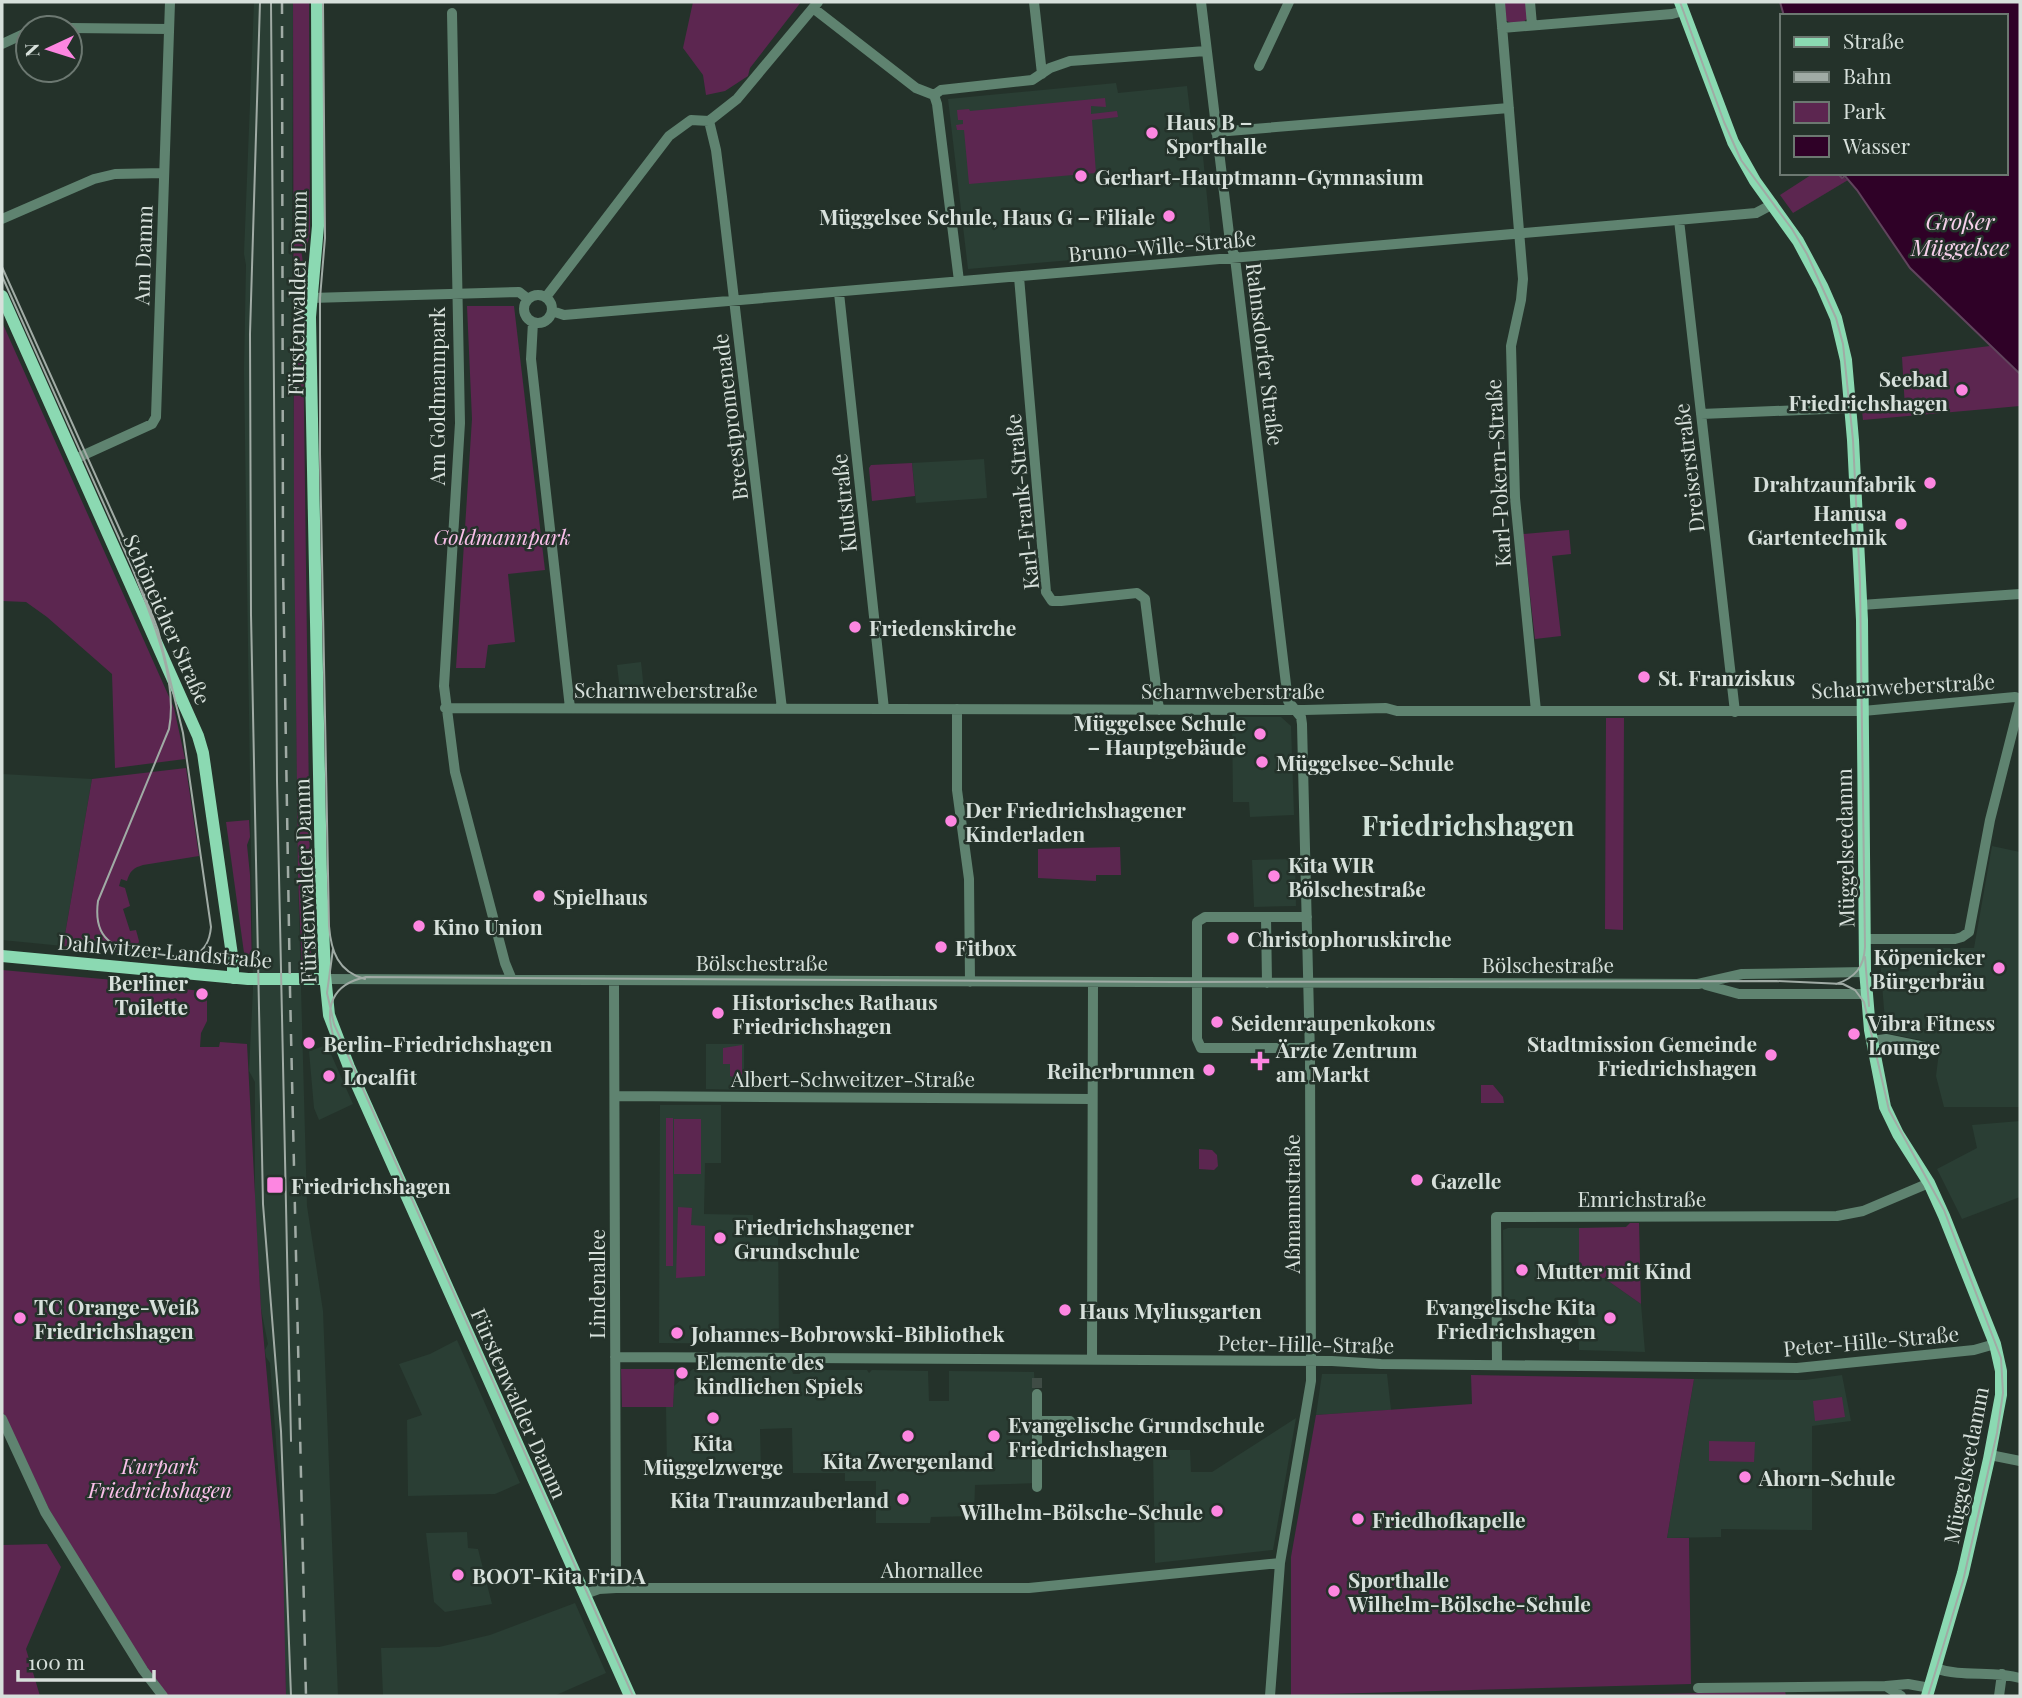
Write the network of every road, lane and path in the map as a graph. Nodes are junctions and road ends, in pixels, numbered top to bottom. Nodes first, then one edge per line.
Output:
1 (170, 2) edge
2 (317, 2) edge
3 (1034, 2) edge
4 (1200, 2) edge
5 (1289, 2) edge
6 (1500, 2) edge
7 (1531, 2) edge
8 (816, 5) edge
9 (1682, 6) edge
10 (452, 13) dead end
11 (1532, 25) junction
12 (1502, 28) junction
13 (84, 29) edge
14 (169, 29) junction
15 (1206, 51) junction
16 (1259, 66) dead end
17 (1042, 74) junction
18 (934, 95) junction
19 (1509, 108) junction
20 (709, 121) junction
21 (1216, 132) junction
22 (164, 173) junction
23 (1773, 204) junction
24 (2, 219) edge
25 (1679, 220) junction
26 (1520, 234) junction
27 (1236, 258) junction
28 (1019, 277) junction
29 (959, 281) junction
30 (839, 293) junction
31 (456, 294) junction
32 (2, 296) edge
33 (546, 297) junction
34 (311, 298) junction
35 (528, 299) junction
36 (735, 302) junction
37 (552, 311) junction
38 (533, 322) junction
39 (1850, 408) junction
40 (1701, 414) junction
41 (75, 459) junction
42 (2020, 594) edge
43 (1861, 605) junction
44 (2020, 700) edge
45 (445, 708) junction
46 (570, 708) junction
47 (782, 709) junction
48 (884, 709) junction
49 (957, 709) junction
50 (1159, 709) junction
51 (1296, 710) junction
52 (1536, 711) junction
53 (1863, 711) junction
54 (1735, 712) junction
55 (1266, 917) junction
56 (1307, 917) junction
57 (1865, 939) junction
58 (2, 956) edge
59 (1865, 972) junction
60 (233, 978) junction
61 (326, 979) junction
62 (512, 980) junction
63 (614, 981) junction
64 (970, 982) junction
65 (1093, 983) junction
66 (1198, 983) junction
67 (1268, 983) junction
68 (1308, 983) junction
69 (1702, 984) junction
70 (1866, 994) junction
71 (1872, 1041) junction
72 (1310, 1048) junction
73 (1935, 1049) dead end
74 (615, 1096) junction
75 (1091, 1099) junction
76 (1928, 1183) junction
77 (1995, 1344) junction
78 (615, 1357) junction
79 (1092, 1359) junction
80 (1311, 1361) junction
81 (1497, 1365) junction
82 (1037, 1394) tunnel mouth
83 (2, 1419) edge
84 (1037, 1421) junction
85 (1070, 1421) dead end
86 (1990, 1455) junction
87 (2020, 1461) edge
88 (1037, 1487) dead end
89 (1280, 1563) junction
90 (616, 1588) junction
91 (585, 1594) junction
92 (1935, 1668) junction
93 (2002, 1674) junction
94 (2020, 1678) edge
95 (1886, 1686) junction
96 (1698, 1688) dead end
97 (1928, 1692) edge
98 (163, 1696) edge
99 (630, 1696) edge
100 (1270, 1696) edge
101 (1901, 1696) edge
102 (1999, 1696) edge

1 - 14 street, Am Damm
2 - 34 main road, Fürstenwalder Damm
3 - 17 street
4 - 15 street, Rahnsdorfer Straße
5 - 16 street
6 - 12 street, Karl-Pokern-Straße
7 - 11 street
8 - 18 street
8 - 20 street
9 - 11 street
9 - 23 main road, Müggelseedamm
10 - 31 street, Am Goldmannpark
11 - 12 street
12 - 19 street, Karl-Pokern-Straße
13 - 14 street
14 - 22 street, Am Damm
15 - 17 street
15 - 21 street, Rahnsdorfer Straße
17 - 18 street
18 - 29 street
19 - 21 street
19 - 26 street, Karl-Pokern-Straße
20 - 33 street
20 - 36 street, Breestpromenade
21 - 27 street, Rahnsdorfer Straße
22 - 24 street
22 - 41 street, Am Damm
23 - 25 street, Bruno-Wille-Straße
23 - 39 main road, Müggelseedamm
25 - 26 street, Bruno-Wille-Straße
25 - 40 street, Dreiserstraße
26 - 27 street, Bruno-Wille-Straße
26 - 52 street, Karl-Pokern-Straße
27 - 28 street, Bruno-Wille-Straße
27 - 51 street, Rahnsdorfer Straße
28 - 29 street, Bruno-Wille-Straße
28 - 50 street, Karl-Frank-Straße
29 - 30 street, Bruno-Wille-Straße
30 - 36 street, Bruno-Wille-Straße
30 - 48 street, Klutstraße
31 - 34 street
31 - 35 street
31 - 45 street, Am Goldmannpark
32 - 41 main road, Schöneicher Straße
33 - 35 street
33 - 37 street
34 - 61 main road, Fürstenwalder Damm
35 - 38 street
36 - 37 street, Bruno-Wille-Straße
36 - 47 street, Breestpromenade
37 - 38 street
38 - 46 street
39 - 40 street
39 - 43 main road, Müggelseedamm
40 - 54 street, Dreiserstraße
41 - 60 main road, Schöneicher Straße
42 - 43 street
43 - 53 main road, Müggelseedamm
44 - 53 street, Scharnweberstraße
44 - 57 street
45 - 46 street, Scharnweberstraße
45 - 62 street, Am Goldmannpark
46 - 47 street, Scharnweberstraße
47 - 48 street, Scharnweberstraße
48 - 49 street, Scharnweberstraße
49 - 50 street, Scharnweberstraße
49 - 64 street
50 - 51 street, Scharnweberstraße
51 - 52 street, Scharnweberstraße
51 - 56 street, Aßmannstraße
52 - 54 street, Scharnweberstraße
53 - 54 street, Scharnweberstraße
53 - 57 main road, Müggelseedamm
55 - 56 street
55 - 66 street
55 - 67 street
56 - 68 street, Aßmannstraße
57 - 59 main road, Müggelseedamm
58 - 60 main road, Dahlwitzer Landstraße
59 - 69 street, Bölschestraße
59 - 70 main road, Müggelseedamm
60 - 61 main road, Dahlwitzer Landstraße
61 - 62 street, Bölschestraße
61 - 91 main road, Fürstenwalder Damm
62 - 63 street, Bölschestraße
63 - 64 street, Bölschestraße
63 - 74 street, Lindenallee
64 - 65 street, Bölschestraße
65 - 66 street, Bölschestraße
65 - 75 street
66 - 67 street, Bölschestraße
66 - 72 street
67 - 68 street, Bölschestraße
68 - 69 street, Bölschestraße
68 - 72 street, Aßmannstraße
69 - 70 street, Bölschestraße
70 - 71 main road, Müggelseedamm
71 - 73 street
71 - 76 main road, Müggelseedamm
72 - 80 street, Aßmannstraße
74 - 75 street, Albert-Schweitzer-Straße
74 - 78 street, Lindenallee
75 - 79 street
76 - 77 main road, Müggelseedamm
76 - 81 street, Emrichstraße
77 - 81 street, Peter-Hille-Straße
77 - 86 main road, Müggelseedamm
78 - 79 street, Peter-Hille-Straße
78 - 90 street, Lindenallee
79 - 80 street, Peter-Hille-Straße
80 - 81 street, Peter-Hille-Straße
80 - 89 street, Aßmannstraße
82 - 84 street
83 - 98 street
84 - 85 street
84 - 88 street
86 - 87 street
86 - 92 main road, Müggelseedamm
89 - 90 street, Ahornallee
89 - 100 street, Aßmannstraße
90 - 91 street, Ahornallee
91 - 99 main road, Fürstenwalder Damm
92 - 93 street
92 - 97 main road, Müggelseedamm
93 - 94 street
93 - 102 street
95 - 96 street
95 - 97 street
95 - 101 street

